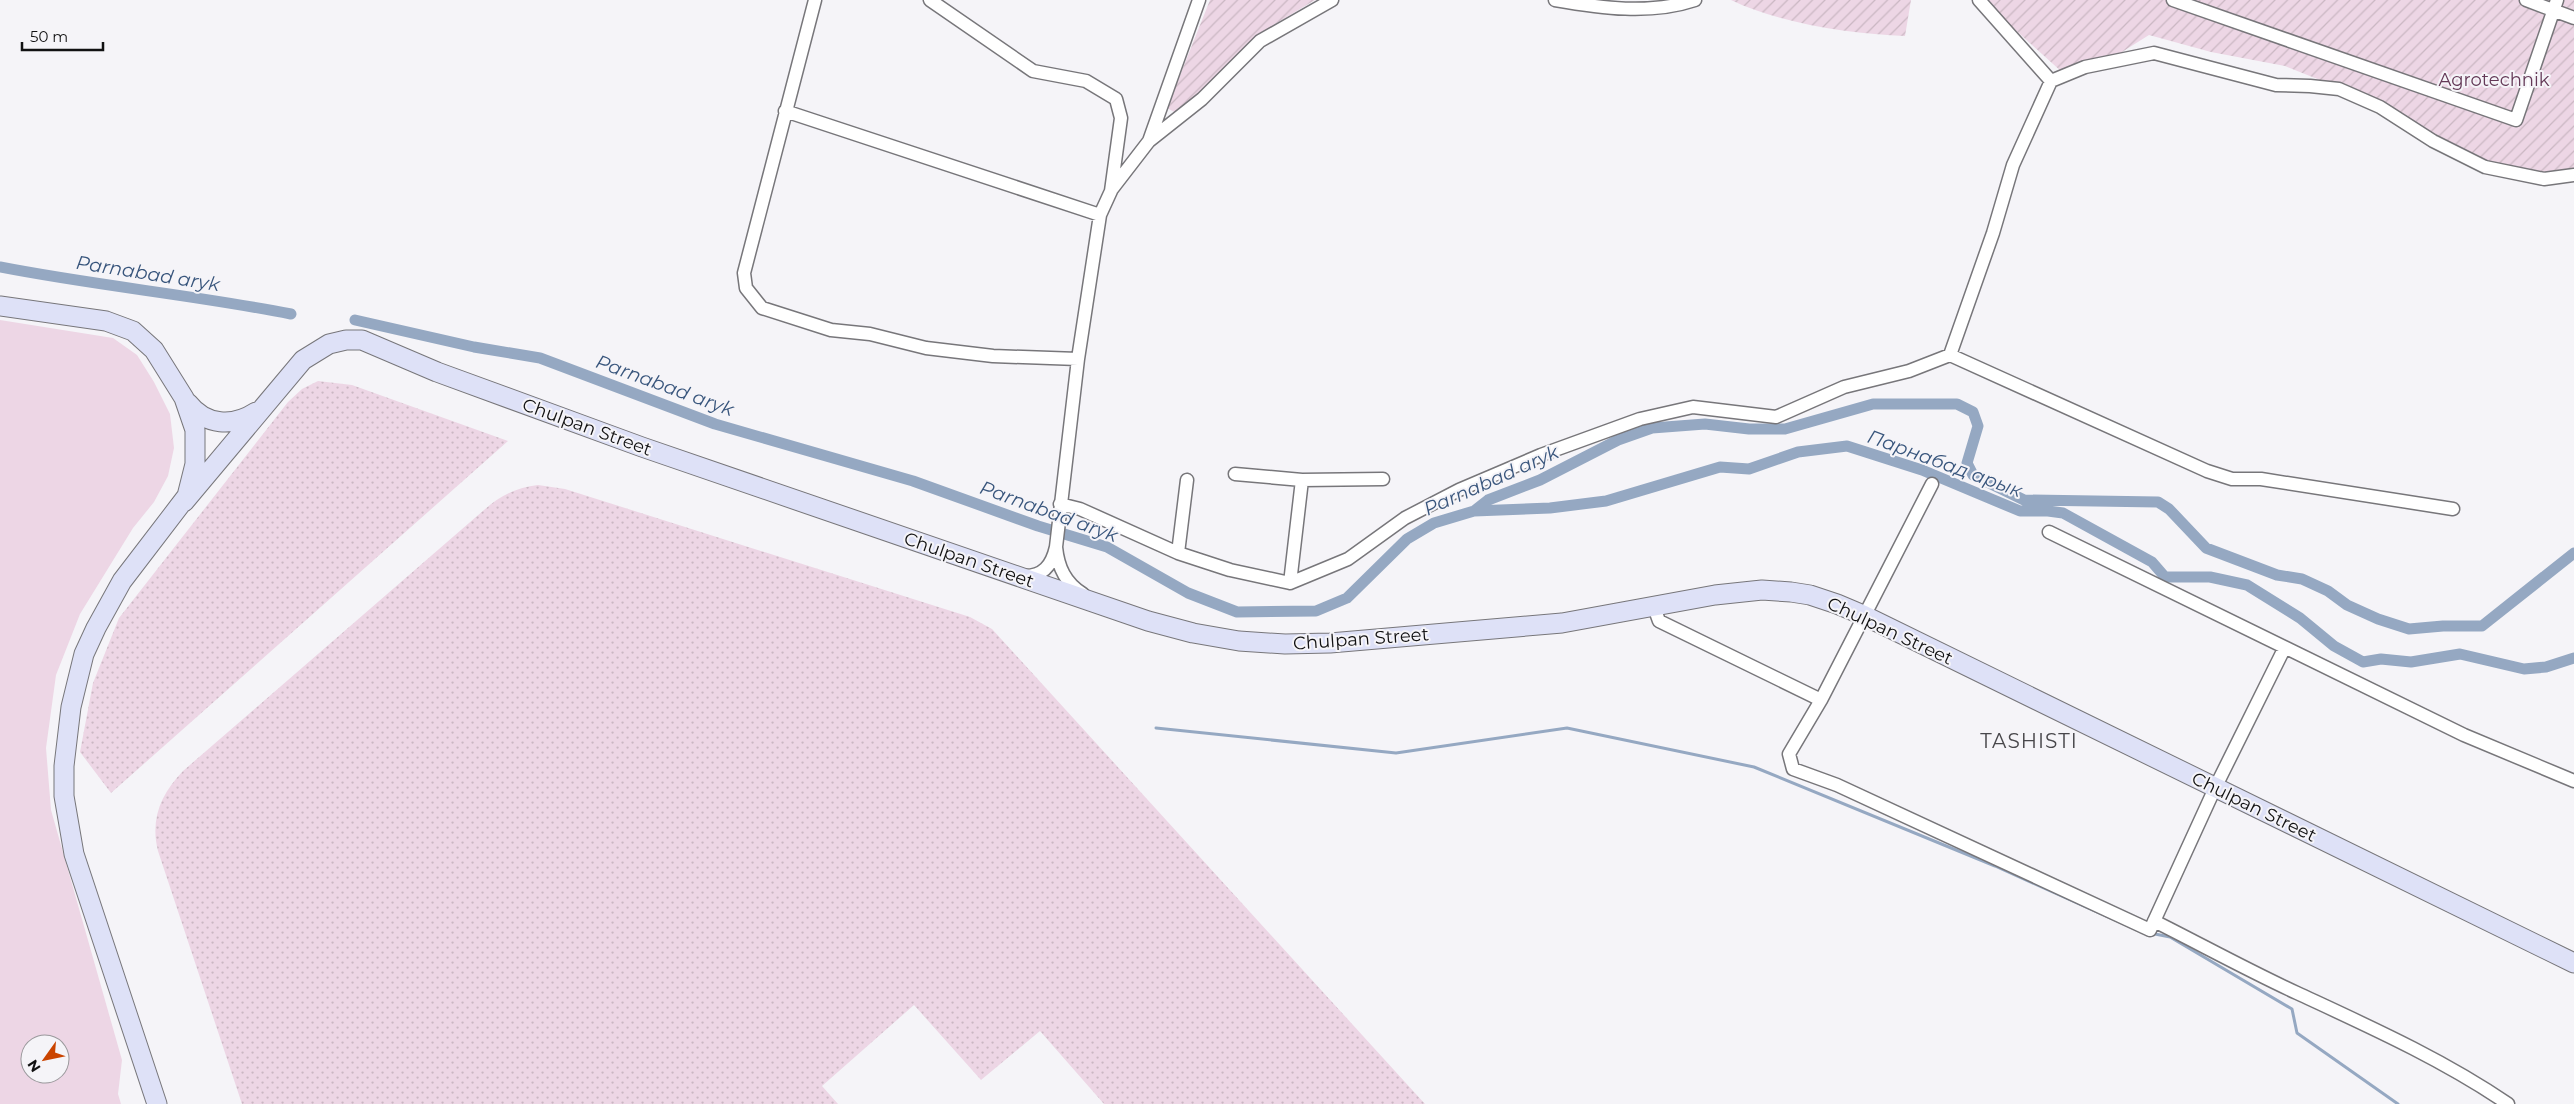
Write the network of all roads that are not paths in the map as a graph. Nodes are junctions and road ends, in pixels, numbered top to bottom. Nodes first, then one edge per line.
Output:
1 (815, 0) edge
2 (930, 0) edge
3 (1199, 0) edge
4 (1332, 0) edge
5 (1555, 0) edge
6 (1695, 0) edge
7 (1979, 0) edge
8 (2173, 0) edge
9 (2526, 0) edge
10 (2555, 5) edge
11 (2574, 18) edge
12 (2052, 81) junction
13 (785, 111) junction
14 (1148, 141) junction
15 (2574, 174) edge
16 (1111, 190) junction
17 (1100, 215) junction
18 (0, 306) edge
19 (1950, 355) junction
20 (1078, 359) junction
21 (184, 398) junction
22 (260, 409) junction
23 (1235, 474) dead end
24 (1383, 479) dead end
25 (1187, 480) dead end
26 (1302, 480) junction
27 (1932, 484) dead end
28 (184, 502) junction
29 (2453, 509) dead end
30 (1059, 510) junction
31 (2049, 532) dead end
32 (1056, 547) junction
33 (1178, 553) junction
34 (1014, 575) junction
35 (1290, 583) junction
36 (1100, 604) junction
37 (1654, 607) junction
38 (1862, 615) junction
39 (2284, 649) junction
40 (1821, 700) junction
41 (2574, 781) edge
42 (2215, 788) junction
43 (2154, 921) junction
44 (2574, 963) edge
45 (156, 1104) edge
46 (2508, 1104) edge

1 - 13 street
2 - 16 street
3 - 14 street
4 - 14 street
5 - 6 street
7 - 12 street
8 - 10 street
9 - 10 street
10 - 11 street
12 - 15 street
12 - 19 street
13 - 17 street
13 - 20 street
14 - 16 street
16 - 17 street
17 - 20 street
18 - 21 main road
19 - 29 street
19 - 35 street
20 - 30 street
21 - 22 main road
21 - 28 main road
22 - 28 main road, Chulpan Street
22 - 34 main road, Chulpan Street
23 - 26 street
24 - 26 street
25 - 33 street
26 - 35 street
27 - 38 street
28 - 45 main road, Chulpan Street
30 - 32 street
30 - 33 street
31 - 39 street
32 - 34 street
32 - 36 street
33 - 35 street
34 - 36 main road, Chulpan Street
36 - 37 main road, Chulpan Street
37 - 38 main road, Chulpan Street
37 - 40 street
38 - 40 street
38 - 42 main road, Chulpan Street
39 - 41 street
39 - 42 street
40 - 43 street
42 - 43 street
42 - 44 main road, Chulpan Street
43 - 46 street

